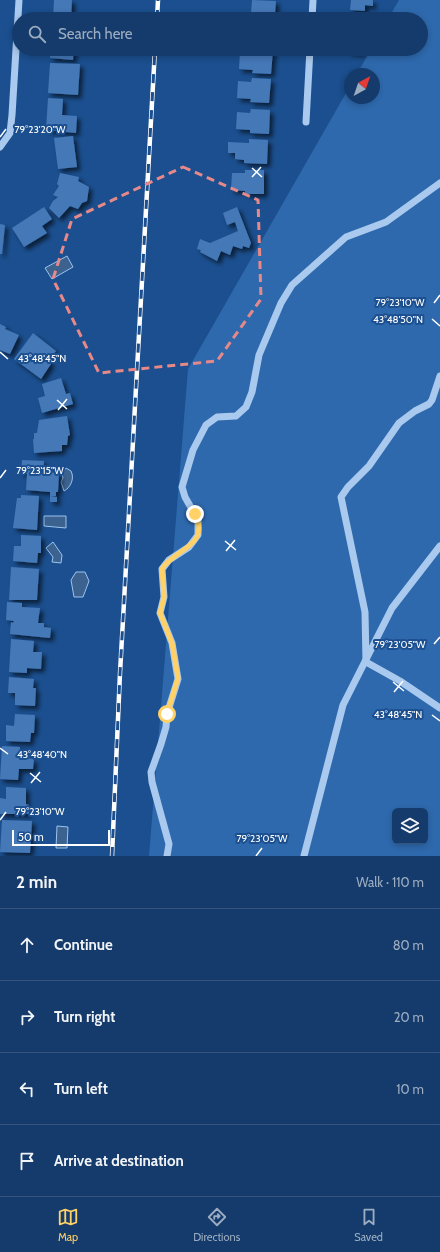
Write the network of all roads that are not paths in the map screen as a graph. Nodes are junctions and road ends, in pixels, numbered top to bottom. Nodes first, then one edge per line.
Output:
1 (19, 0) edge
2 (313, 0) edge
3 (18, 12) edge
4 (312, 12) edge
5 (16, 56) edge
6 (310, 56) edge
7 (306, 122) dead end
8 (0, 147) edge
9 (440, 183) edge
10 (440, 376) edge
11 (440, 546) edge
12 (366, 662) junction
13 (440, 708) edge
14 (167, 856) edge
15 (304, 856) edge

1 - 3 street
2 - 4 street
5 - 8 street
6 - 7 street
9 - 14 street
10 - 12 street
11 - 12 street
12 - 13 street
12 - 15 street

